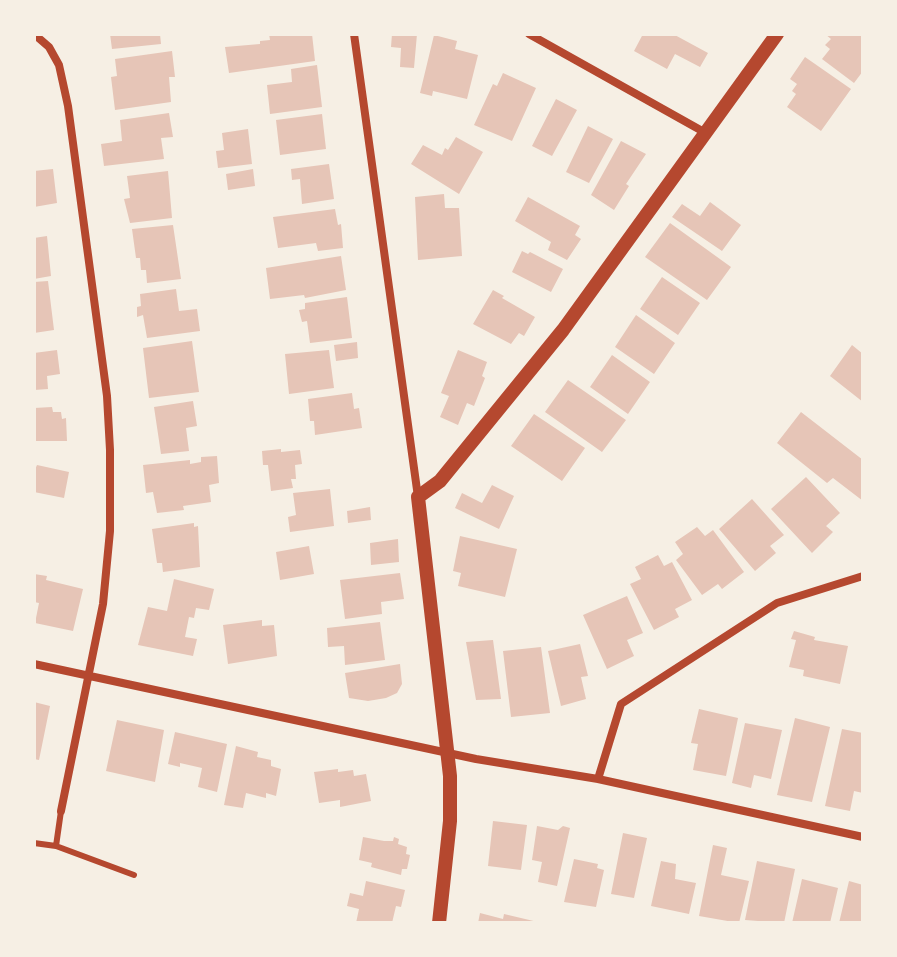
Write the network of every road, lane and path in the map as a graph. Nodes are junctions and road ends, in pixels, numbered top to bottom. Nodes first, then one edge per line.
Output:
1 (34, 34) edge
2 (354, 34) edge
3 (529, 34) edge
4 (777, 34) edge
5 (704, 132) junction
6 (418, 497) junction
7 (863, 576) edge
8 (34, 664) edge
9 (89, 676) junction
10 (448, 752) junction
11 (598, 779) junction
12 (61, 811) joint
13 (863, 837) edge
14 (34, 843) edge
15 (56, 846) junction
16 (134, 875) dead end
17 (439, 923) edge

1 - 9 street
2 - 6 street
3 - 5 street
4 - 5 street
5 - 6 street
6 - 10 street
7 - 11 street
8 - 9 street
9 - 10 street
9 - 12 street
10 - 11 street
10 - 17 street
11 - 13 street
12 - 15 lane
14 - 15 lane
15 - 16 lane

